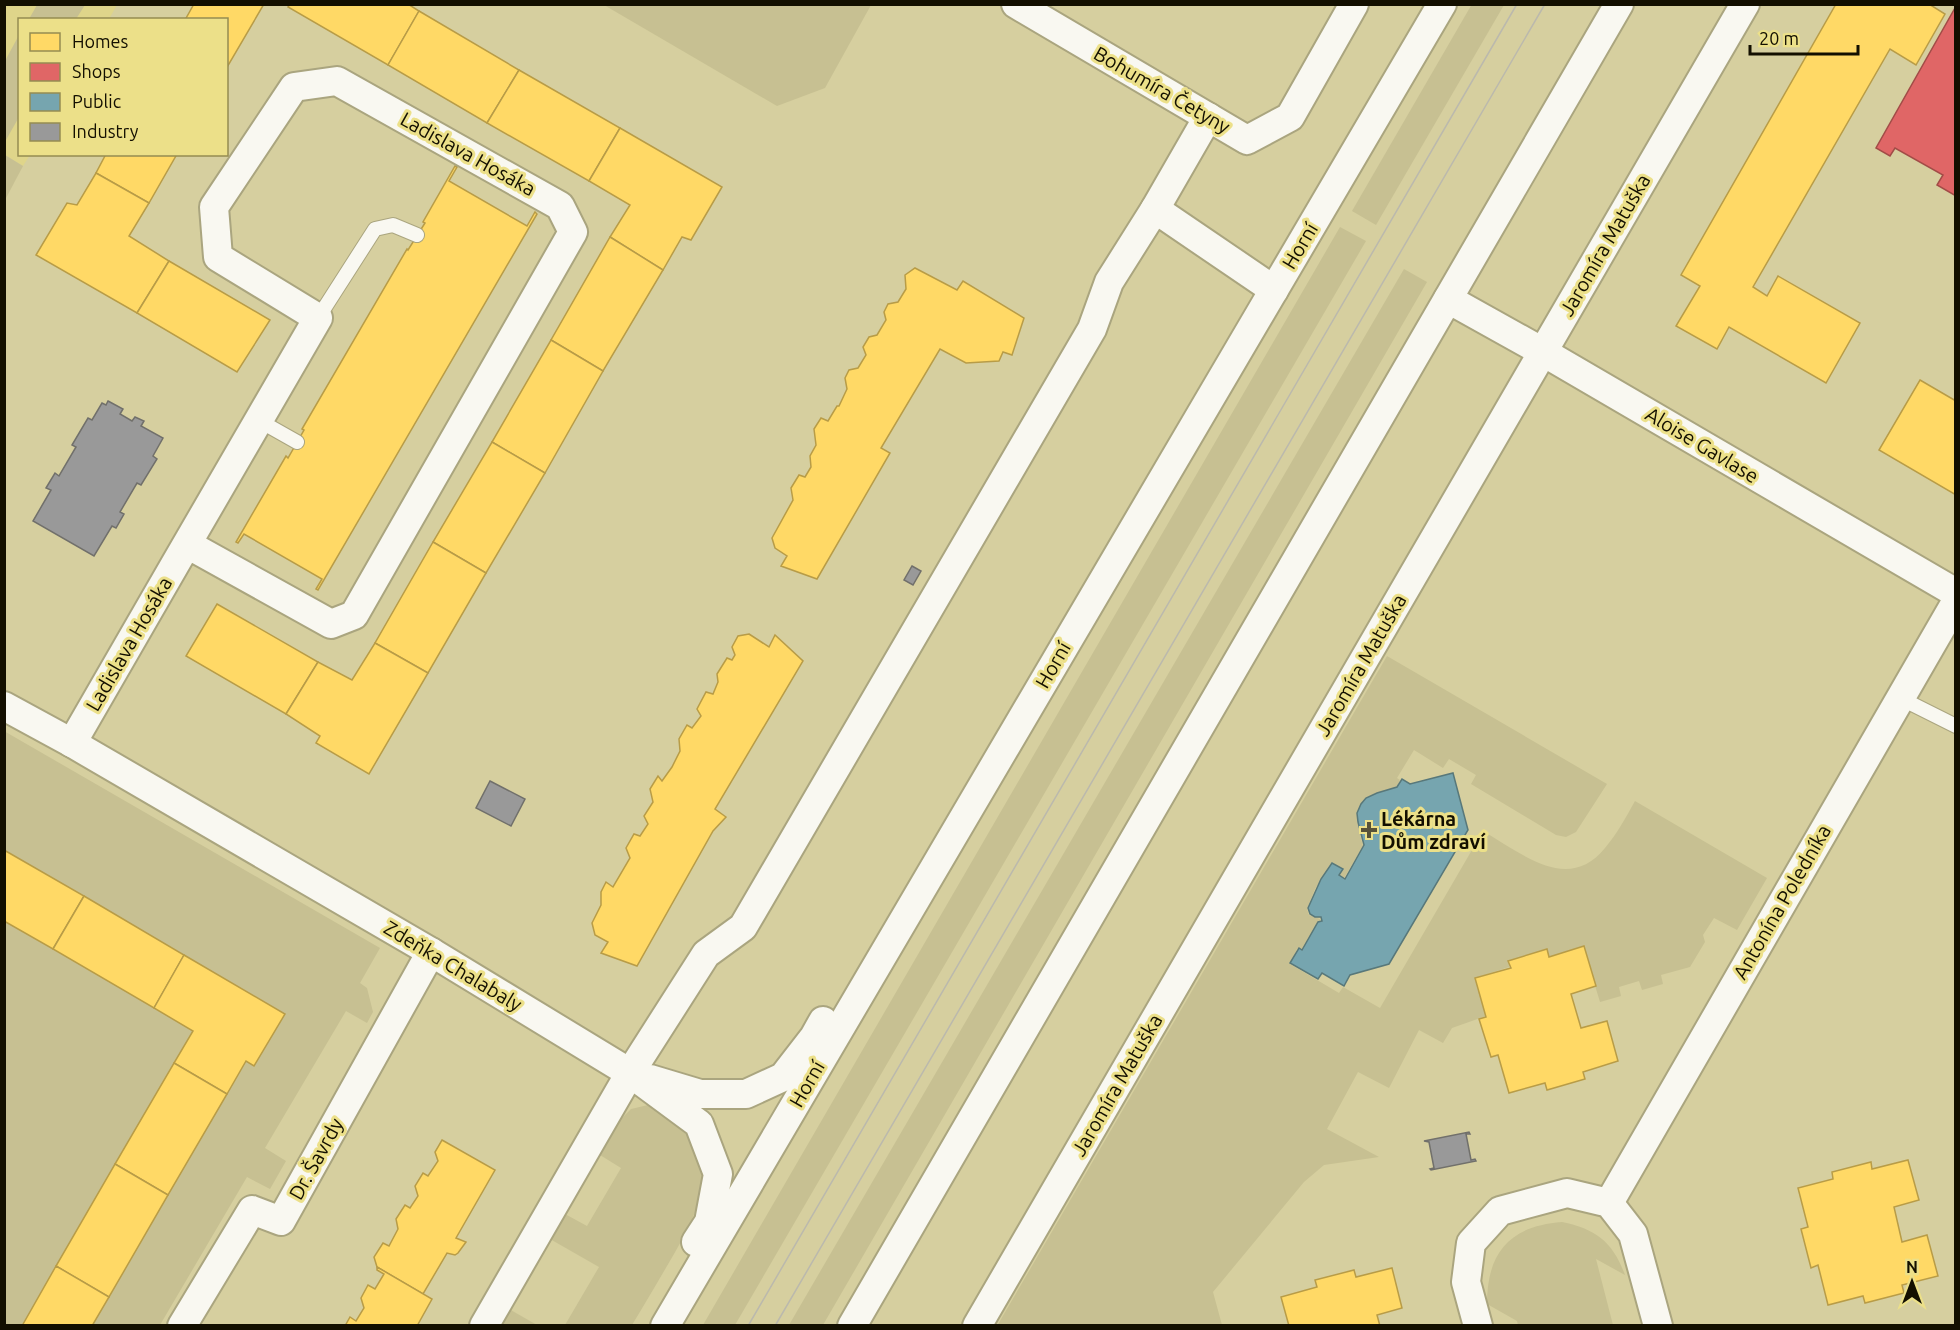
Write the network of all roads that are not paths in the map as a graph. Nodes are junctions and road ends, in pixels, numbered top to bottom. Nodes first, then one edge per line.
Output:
1 (1016, 4) edge
2 (1354, 4) edge
3 (1442, 4) edge
4 (1619, 4) edge
5 (1745, 4) edge
6 (1208, 117) junction
7 (1155, 209) junction
8 (417, 235) dead end
9 (1274, 290) junction
10 (1448, 299) junction
11 (318, 318) junction
12 (1543, 352) junction
13 (258, 420) junction
14 (297, 442) dead end
15 (187, 544) junction
16 (1956, 593) edge
17 (1956, 602) edge
18 (1900, 698) junction
19 (4, 706) edge
20 (1956, 726) edge
21 (72, 743) junction
22 (967, 812) junction
23 (431, 952) junction
24 (630, 1073) junction
25 (1609, 1203) junction
26 (182, 1326) edge
27 (484, 1326) edge
28 (644, 1326) edge
29 (665, 1326) edge
30 (852, 1326) edge
31 (977, 1326) edge
32 (1478, 1326) edge
33 (1658, 1326) edge

1 - 6 street, Bohumíra Četyny
2 - 6 street, Bohumíra Četyny
3 - 9 street, Horní
4 - 10 street
5 - 12 street, Jaromíra Matuška
6 - 7 street
7 - 9 street
7 - 24 street
8 - 11 lane
9 - 22 street, Horní
10 - 12 street, Aloise Gavlase
10 - 30 street
11 - 13 street, Ladislava Hosáka
11 - 15 street, Ladislava Hosáka
12 - 16 street, Aloise Gavlase
12 - 31 street, Jaromíra Matuška
13 - 14 lane
13 - 15 street, Ladislava Hosáka
15 - 21 street, Ladislava Hosáka
17 - 18 street, Antonína Poledníka
18 - 20 lane
18 - 25 street, Antonína Poledníka
19 - 21 street, Zdeňka Chalabaly
21 - 23 street, Zdeňka Chalabaly
22 - 24 street
22 - 29 street, Horní
23 - 24 street, Zdeňka Chalabaly
23 - 26 street, Dr. Šavrdy
24 - 27 street
24 - 28 street, Zdeňka Chalabaly
25 - 32 street
25 - 33 street

